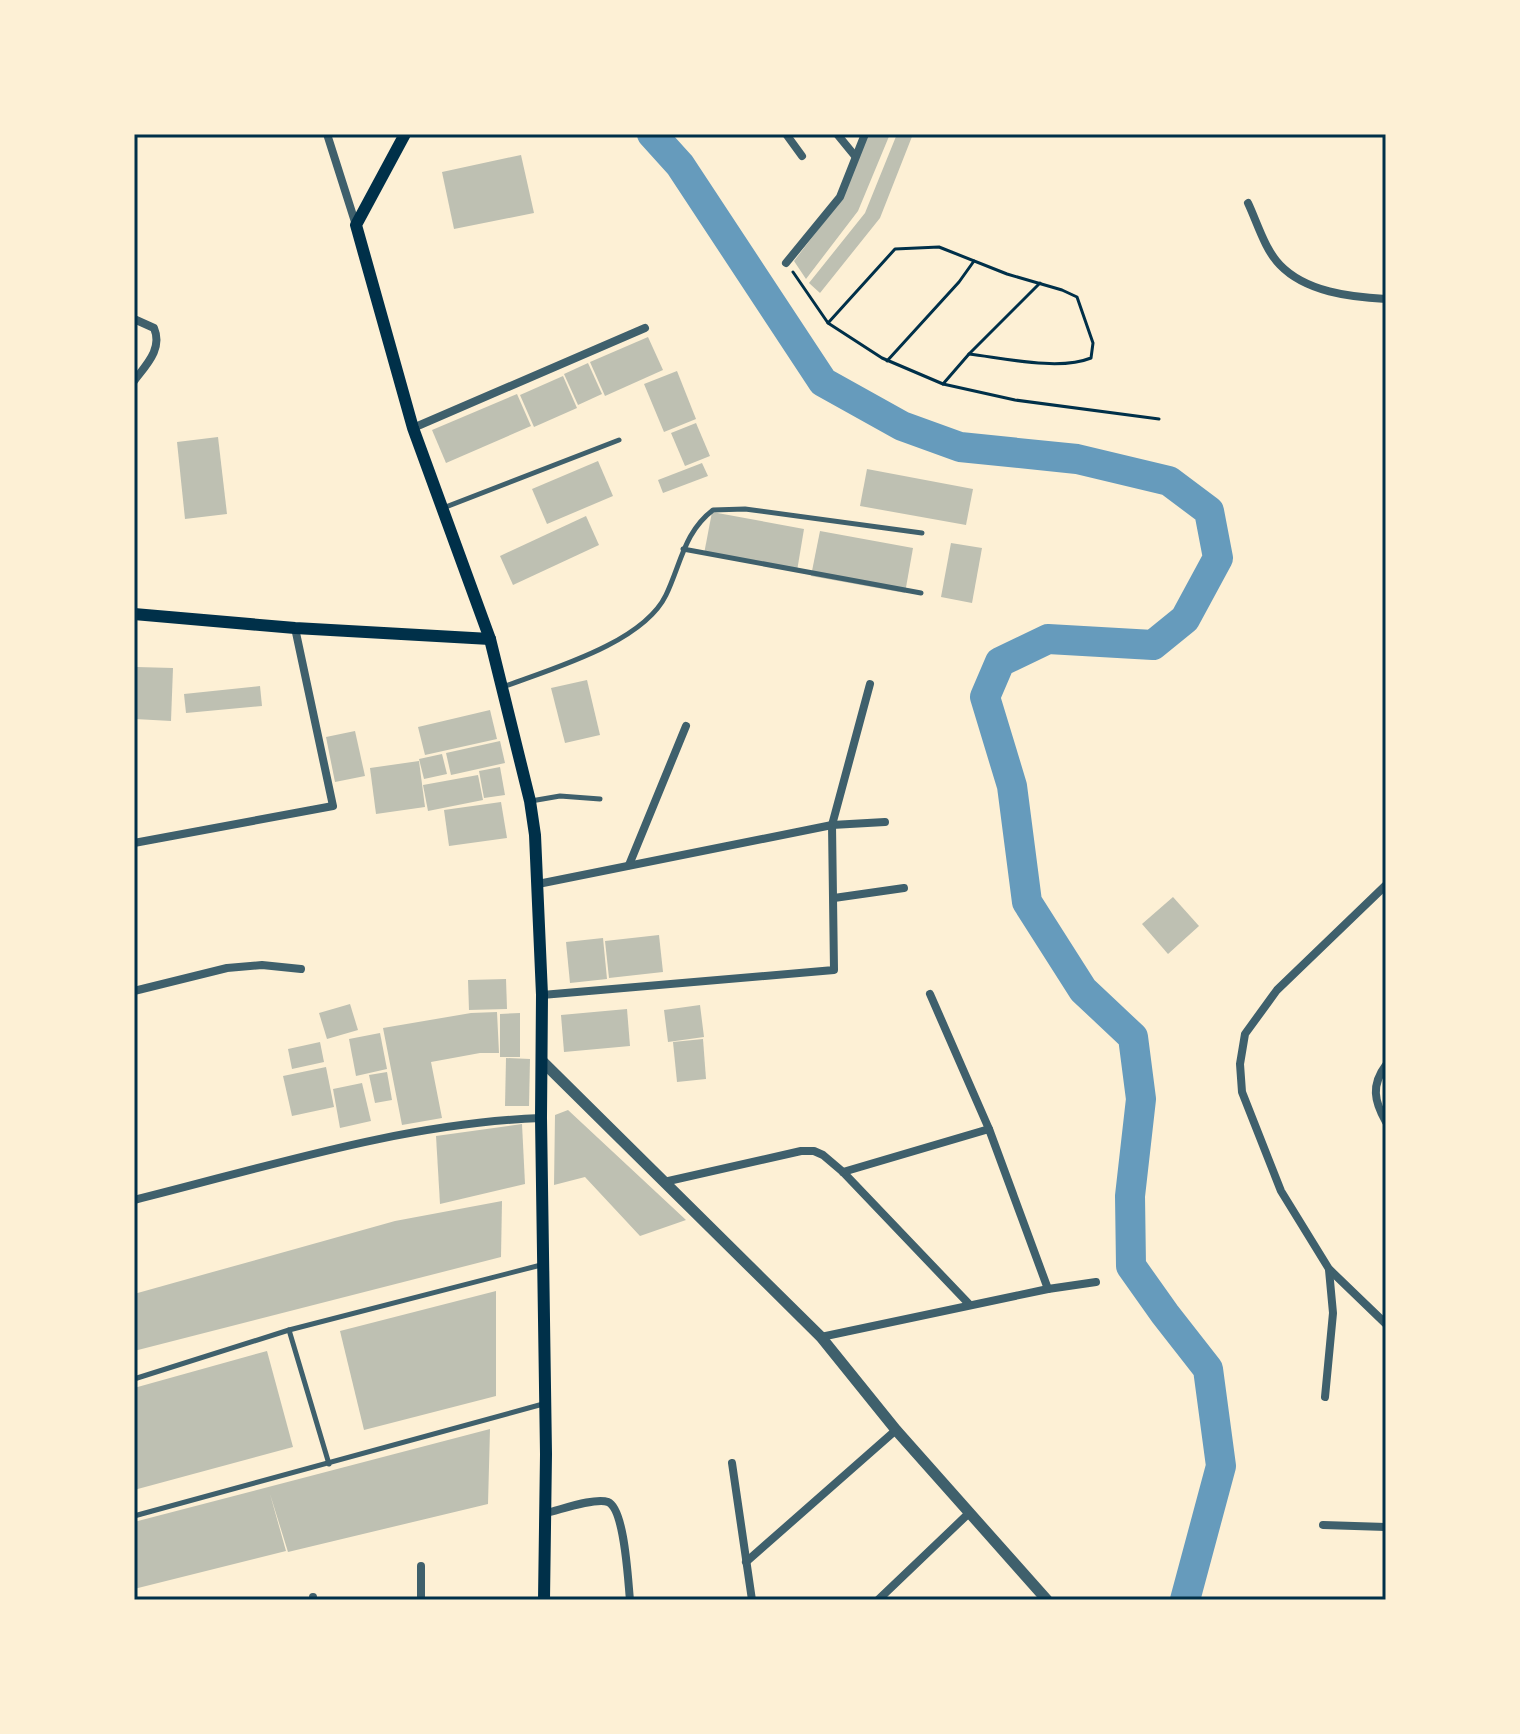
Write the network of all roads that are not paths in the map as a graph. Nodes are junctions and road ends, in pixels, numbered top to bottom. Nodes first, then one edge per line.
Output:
1 (327, 134) edge
2 (405, 134) edge
3 (837, 134) edge
4 (865, 134) edge
5 (791, 135) edge
6 (802, 156) dead end
7 (855, 156) junction
8 (1248, 203) dead end
9 (356, 225) junction
10 (786, 263) road end
11 (1386, 299) edge
12 (134, 319) edge
13 (645, 328) dead end
14 (134, 381) edge
15 (413, 428) junction
16 (619, 440) dead end
17 (442, 508) junction
18 (922, 533) dead end
19 (683, 549) junction
20 (921, 593) dead end
21 (134, 614) edge
22 (295, 628) junction
23 (490, 639) junction
24 (870, 684) dead end
25 (502, 688) junction
26 (686, 726) dead end
27 (600, 799) dead end
28 (530, 801) junction
29 (885, 822) dead end
30 (832, 825) junction
31 (134, 843) edge
32 (629, 865) junction
33 (538, 884) junction
34 (1386, 885) edge
35 (904, 888) dead end
36 (834, 898) junction
37 (301, 969) dead end
38 (134, 991) edge
39 (930, 994) dead end
40 (542, 995) junction
41 (543, 1062) junction
42 (1386, 1065) edge
43 (541, 1118) junction
44 (1386, 1122) edge
45 (989, 1129) junction
46 (843, 1172) junction
47 (664, 1182) junction
48 (134, 1200) edge
49 (543, 1264) junction
50 (1329, 1269) junction
51 (1096, 1282) dead end
52 (1048, 1289) junction
53 (969, 1304) junction
54 (1386, 1324) edge
55 (289, 1330) junction
56 (821, 1337) junction
57 (134, 1379) edge
58 (1325, 1397) dead end
59 (543, 1404) junction
60 (896, 1430) junction
61 (732, 1463) dead end
62 (329, 1464) junction
63 (546, 1513) junction
64 (968, 1514) junction
65 (134, 1516) edge
66 (1323, 1525) dead end
67 (1386, 1527) edge
68 (746, 1562) junction
69 (421, 1566) dead end
70 (421, 1600) edge
71 (544, 1600) edge
72 (630, 1600) edge
73 (752, 1600) edge
74 (878, 1600) edge
75 (1047, 1600) edge

1 - 9 street
2 - 9 main road
3 - 7 street
4 - 7 street
5 - 6 street
7 - 10 street
8 - 11 street
9 - 15 main road
12 - 14 street
13 - 15 street
15 - 17 main road
16 - 17 lane
17 - 23 main road
18 - 19 lane
19 - 20 lane
19 - 25 lane
21 - 22 main road
22 - 23 main road
22 - 31 street
23 - 25 main road
24 - 30 street
25 - 28 main road
26 - 32 street
27 - 28 lane
28 - 33 main road
29 - 30 street
30 - 32 street
30 - 36 street
32 - 33 street
33 - 40 main road
34 - 50 street
35 - 36 street
36 - 40 street
37 - 38 street
39 - 45 street
40 - 41 main road
41 - 43 main road
41 - 47 street
42 - 44 street
43 - 48 street
43 - 49 main road
45 - 46 street
45 - 52 street
46 - 47 street
46 - 53 street
47 - 56 street
49 - 55 lane
49 - 59 main road
50 - 54 street
50 - 58 street
51 - 52 street
52 - 53 street
53 - 56 street
55 - 57 lane
55 - 62 lane
56 - 60 street
59 - 62 lane
59 - 63 main road
60 - 64 street
60 - 68 street
61 - 68 street
62 - 65 lane
63 - 71 main road
63 - 72 street
64 - 74 street
64 - 75 street
66 - 67 street
68 - 73 street
69 - 70 street

